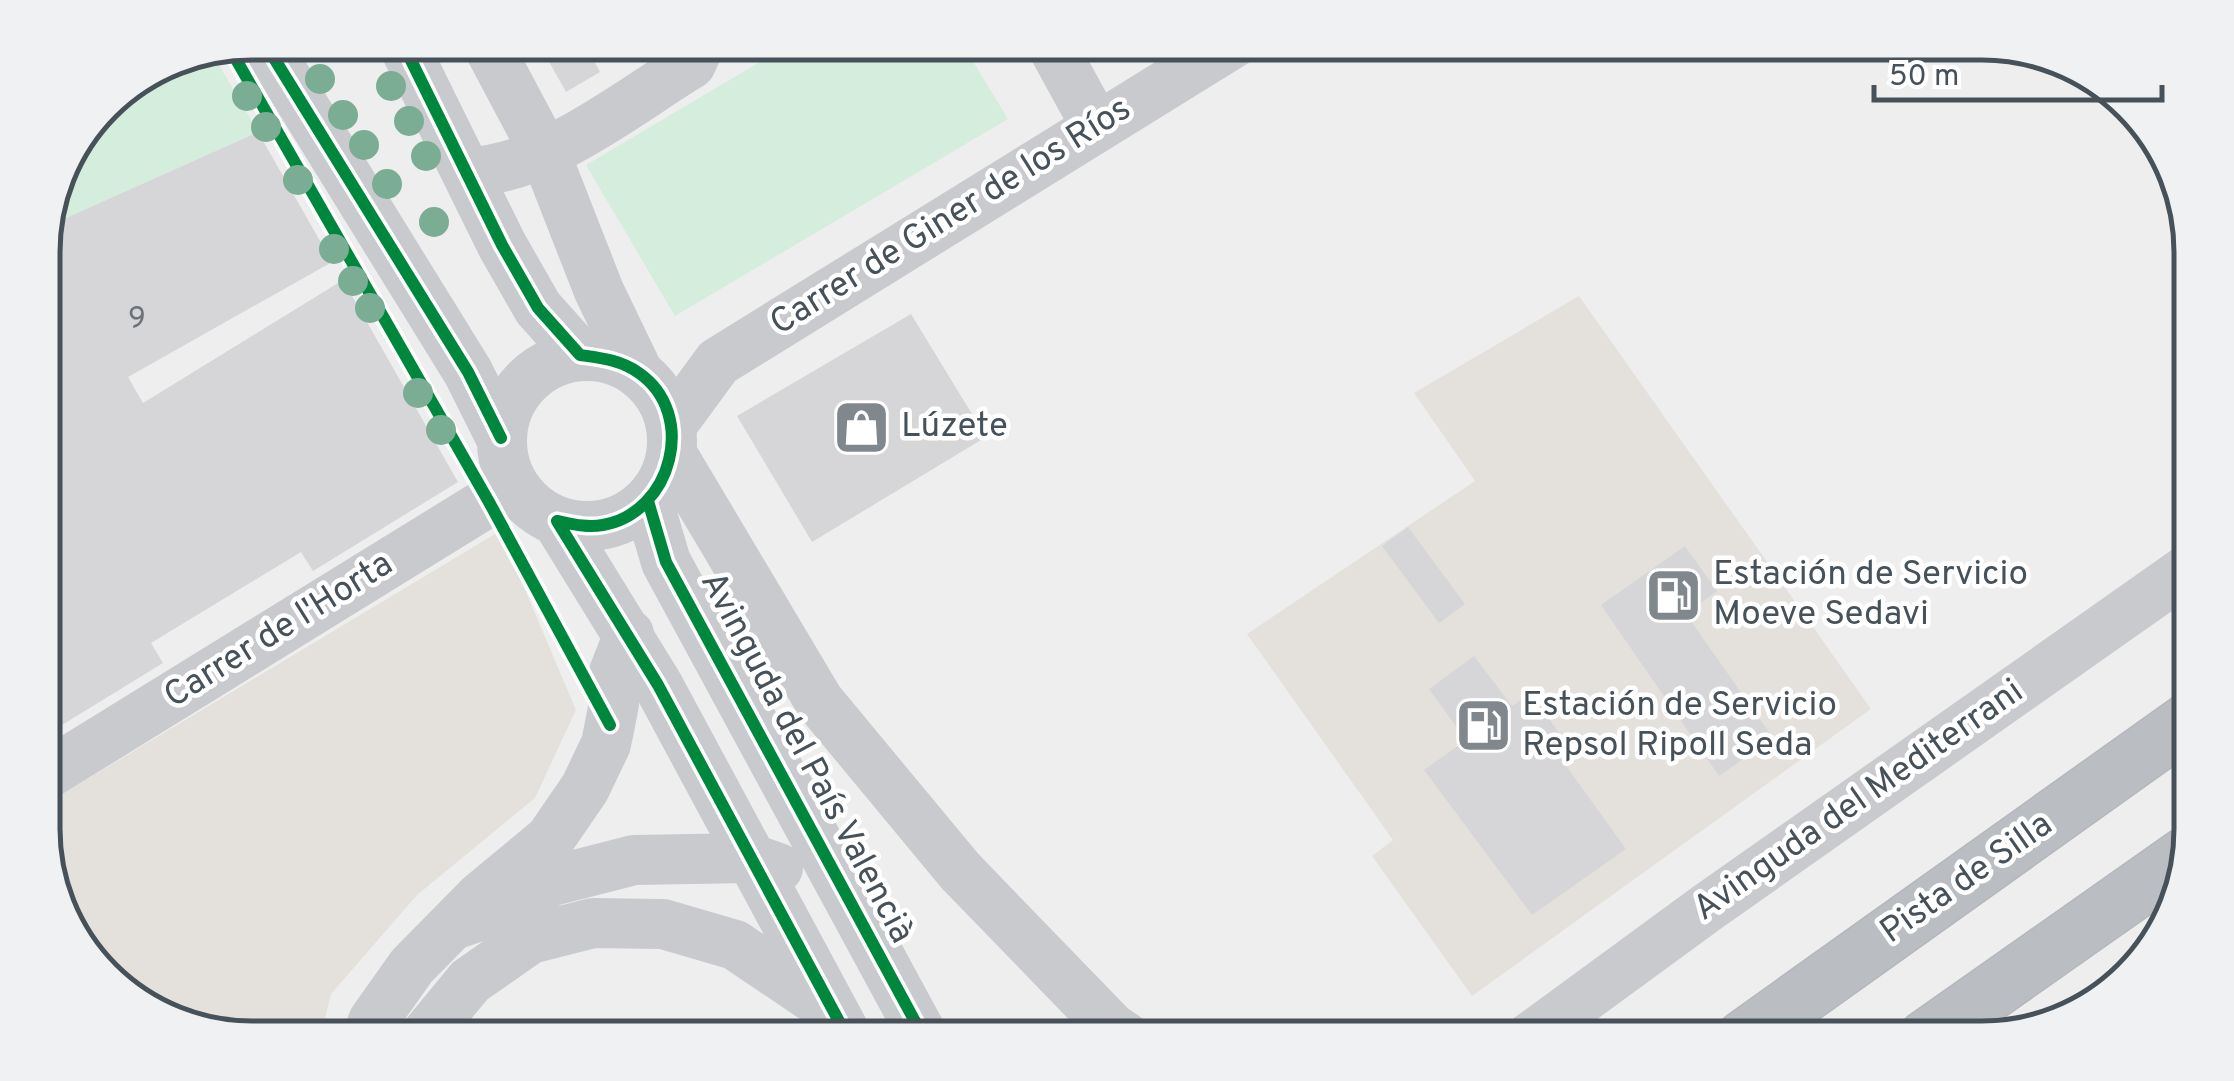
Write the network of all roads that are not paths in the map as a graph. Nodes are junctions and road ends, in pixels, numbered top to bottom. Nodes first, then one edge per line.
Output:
1 (275, 60) edge
2 (411, 60) edge
3 (496, 60) edge
4 (694, 60) edge
5 (1060, 60) edge
6 (1205, 60) edge
7 (1096, 126) junction
8 (546, 152) junction
9 (468, 172) junction
10 (580, 355) junction
11 (718, 362) junction
12 (642, 375) junction
13 (501, 438) junction
14 (672, 440) junction
15 (514, 486) junction
16 (648, 501) junction
17 (557, 521) junction
18 (2174, 579) edge
19 (629, 634) junction
20 (2174, 731) edge
21 (60, 766) edge
22 (749, 858) junction
23 (2170, 866) edge
24 (456, 924) junction
25 (899, 993) junction
26 (373, 1021) edge
27 (436, 1021) edge
28 (835, 1021) edge
29 (838, 1021) edge
30 (915, 1021) edge
31 (1105, 1021) edge
32 (1553, 1021) edge
33 (1768, 1021) edge
34 (1950, 1021) edge

1 - 13 street
2 - 9 street
3 - 8 street
4 - 8 street
5 - 7 street
6 - 7 street, Carrer de Giner de los Ríos
7 - 11 street, Carrer de Giner de los Ríos
8 - 9 street
8 - 12 street
9 - 10 street
10 - 12 street
10 - 13 street
11 - 12 street, Carrer de Giner de los Ríos
11 - 14 street, Carrer de Giner de los Ríos
12 - 14 street
13 - 15 street
14 - 16 street
14 - 31 street
15 - 17 street
15 - 21 street, Carrer de l'Horta
16 - 17 street
16 - 25 street, Avinguda del País Valencià
17 - 19 street
18 - 32 street, Avinguda del Mediterrani
19 - 22 street
19 - 24 street
20 - 33 highway, Pista de Silla
22 - 24 street
22 - 25 street
22 - 29 street
23 - 34 highway
24 - 26 street
25 - 30 street, Avinguda del País Valencià
27 - 28 street

